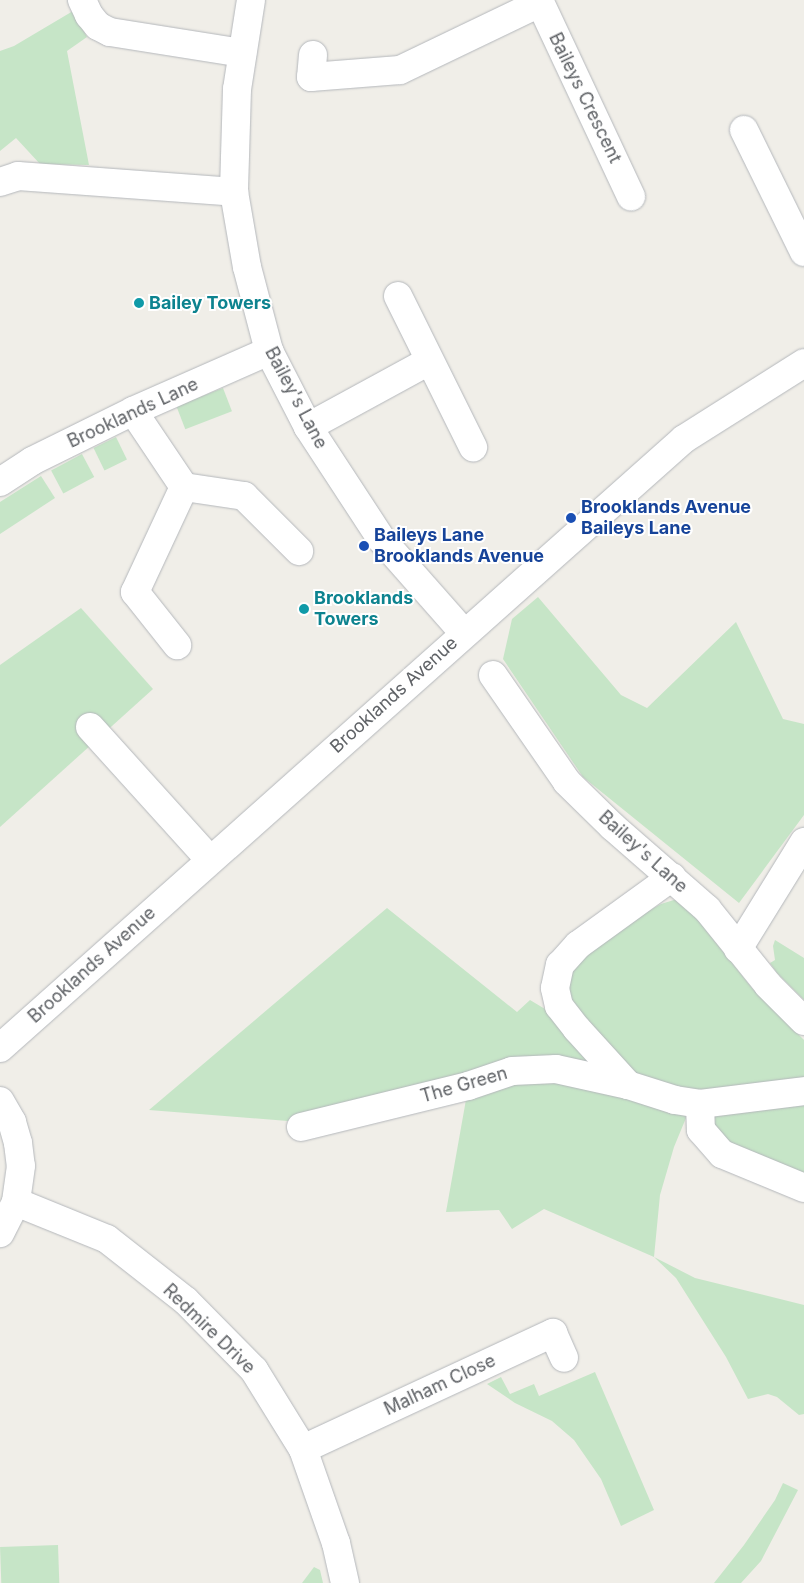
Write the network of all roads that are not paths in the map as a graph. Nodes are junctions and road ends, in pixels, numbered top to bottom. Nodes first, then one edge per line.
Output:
1 (82, 0) edge
2 (251, 0) edge
3 (539, 1) edge
4 (242, 53) junction
5 (313, 54) dead end
6 (744, 130) dead end
7 (0, 182) edge
8 (234, 192) junction
9 (631, 196) dead end
10 (804, 252) edge
11 (398, 296) dead end
12 (269, 351) junction
13 (429, 361) junction
14 (804, 363) edge
15 (133, 410) junction
16 (308, 427) junction
17 (473, 447) dead end
18 (0, 482) edge
19 (184, 487) junction
20 (299, 551) dead end
21 (464, 633) junction
22 (177, 645) dead end
23 (493, 675) dead end
24 (90, 727) dead end
25 (800, 857) edge
26 (210, 860) junction
27 (672, 877) junction
28 (738, 949) junction
29 (804, 1020) edge
30 (0, 1048) edge
31 (628, 1085) junction
32 (804, 1091) edge
33 (0, 1101) edge
34 (700, 1104) junction
35 (301, 1127) dead end
36 (804, 1188) edge
37 (16, 1202) junction
38 (0, 1234) edge
39 (564, 1358) dead end
40 (303, 1449) junction
41 (345, 1583) edge

1 - 4 street
2 - 4 street, Bailey's Lane
3 - 5 street
3 - 9 street, Baileys Crescent
4 - 8 street, Bailey's Lane
6 - 10 street
7 - 8 street
8 - 12 street, Bailey's Lane
11 - 13 street
12 - 15 street, Brooklands Lane
12 - 16 street, Bailey's Lane
13 - 16 street
13 - 17 street
14 - 21 street, Brooklands Avenue
15 - 18 street, Brooklands Lane
15 - 19 street
16 - 21 street, Bailey's Lane
19 - 20 street
19 - 22 street
21 - 26 street, Brooklands Avenue
23 - 27 street, Bailey's Lane
24 - 26 street
25 - 28 street
26 - 30 street, Brooklands Avenue
27 - 28 street, Bailey's Lane
27 - 31 street, The Green
28 - 29 street, Bailey's Lane
31 - 34 street, The Green
31 - 35 street, The Green
32 - 34 street, The Green
33 - 37 street
34 - 36 street
37 - 38 street
37 - 40 street, Redmire Drive
39 - 40 street, Malham Close
40 - 41 street, Redmire Drive

